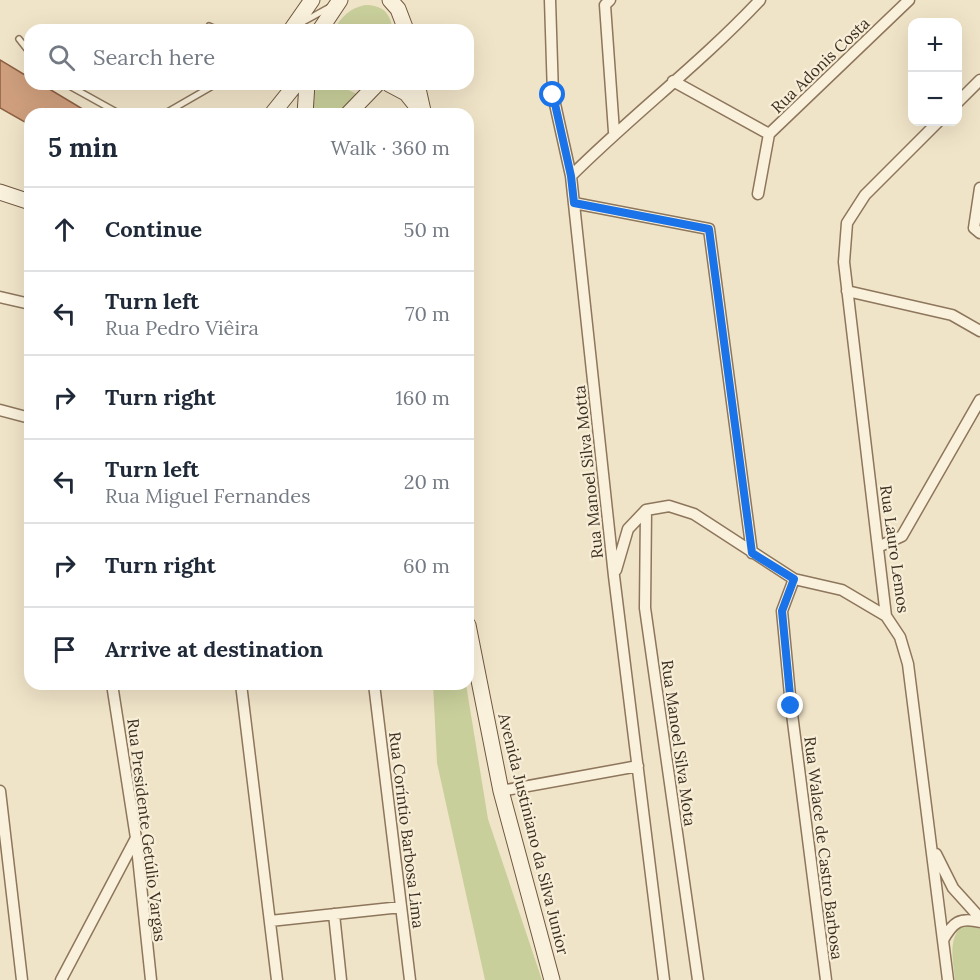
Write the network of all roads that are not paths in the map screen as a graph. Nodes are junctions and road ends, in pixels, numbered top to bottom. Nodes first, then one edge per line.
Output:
1 (312, 0) edge
2 (390, 0) edge
3 (402, 0) edge
4 (550, 0) edge
5 (610, 0) edge
6 (760, 0) edge
7 (909, 0) edge
8 (341, 1) edge
9 (294, 24) edge
10 (301, 24) edge
11 (324, 24) edge
12 (403, 24) edge
13 (404, 24) edge
14 (19, 39) dead end
15 (24, 45) edge
16 (980, 80) edge
17 (673, 81) junction
18 (77, 90) edge
19 (206, 90) edge
20 (291, 90) edge
21 (307, 90) edge
22 (371, 90) edge
23 (400, 90) edge
24 (418, 90) edge
25 (962, 97) edge
26 (109, 108) edge
27 (174, 108) edge
28 (277, 108) edge
29 (305, 108) edge
30 (354, 108) edge
31 (418, 108) edge
32 (422, 108) edge
33 (934, 126) edge
34 (614, 132) junction
35 (769, 134) junction
36 (571, 176) junction
37 (980, 188) edge
38 (0, 192) edge
39 (758, 194) dead end
40 (24, 200) edge
41 (574, 203) junction
42 (980, 233) edge
43 (848, 291) junction
44 (0, 297) edge
45 (24, 303) edge
46 (980, 331) edge
47 (980, 400) edge
48 (0, 410) edge
49 (24, 416) edge
50 (646, 510) junction
51 (878, 547) junction
52 (752, 553) junction
53 (614, 576) junction
54 (794, 579) junction
55 (886, 616) junction
56 (474, 655) edge
57 (113, 690) edge
58 (242, 690) edge
59 (375, 690) edge
60 (638, 766) junction
61 (0, 791) edge
62 (501, 791) junction
63 (3, 838) edge
64 (136, 838) junction
65 (932, 845) junction
66 (401, 907) junction
67 (334, 914) junction
68 (980, 918) edge
69 (270, 921) junction
70 (980, 922) edge
71 (943, 940) junction
72 (22, 980) edge
73 (61, 980) edge
74 (151, 980) edge
75 (277, 980) edge
76 (341, 980) edge
77 (410, 980) edge
78 (552, 980) edge
79 (664, 980) edge
80 (698, 980) edge
81 (826, 980) edge
82 (948, 980) edge

1 - 9 street
2 - 12 street
3 - 13 street
4 - 36 street, Rua Manoel Silva Motta
5 - 34 street
6 - 17 street
7 - 35 street, Rua Adonis Costa
8 - 10 lane
8 - 11 street
14 - 15 lane
16 - 25 street
17 - 34 street
17 - 35 street
18 - 26 lane
19 - 27 lane
20 - 28 street
21 - 29 street
22 - 30 street
23 - 31 street
24 - 32 street
33 - 43 street, Rua Lauro Lemos
34 - 36 street
35 - 39 street, Rua Adonis Costa
36 - 41 street, Rua Manoel Silva Motta
37 - 42 street
38 - 40 street
41 - 52 street
41 - 53 street, Rua Manoel Silva Motta
43 - 46 street
43 - 51 street, Rua Lauro Lemos
44 - 45 street
47 - 51 street
48 - 49 street
50 - 52 street
50 - 53 street
50 - 80 street, Rua Manoel Silva Mota
51 - 55 street, Rua Lauro Lemos
52 - 54 street
53 - 60 street, Rua Manoel Silva Motta
54 - 55 street
54 - 81 street, Rua Walace de Castro Barbosa
55 - 65 street, Rua Lauro Lemos
56 - 62 street, Avenida Justiniano da Silva Junior
57 - 64 street, Rua Presidente Getúlio Vargas
58 - 69 street
59 - 66 street, Rua Coríntio Barbosa Lima
60 - 62 street
60 - 79 street, Rua Manoel Silva Motta
61 - 63 street
62 - 78 street, Avenida Justiniano da Silva Junior
63 - 72 street
64 - 73 street
64 - 74 street, Rua Presidente Getúlio Vargas
65 - 68 street
65 - 71 street, Rua Lauro Lemos
66 - 67 street
66 - 77 street, Rua Coríntio Barbosa Lima
67 - 69 street
67 - 76 street
69 - 75 street
70 - 71 street
71 - 82 street, Rua Lauro Lemos

